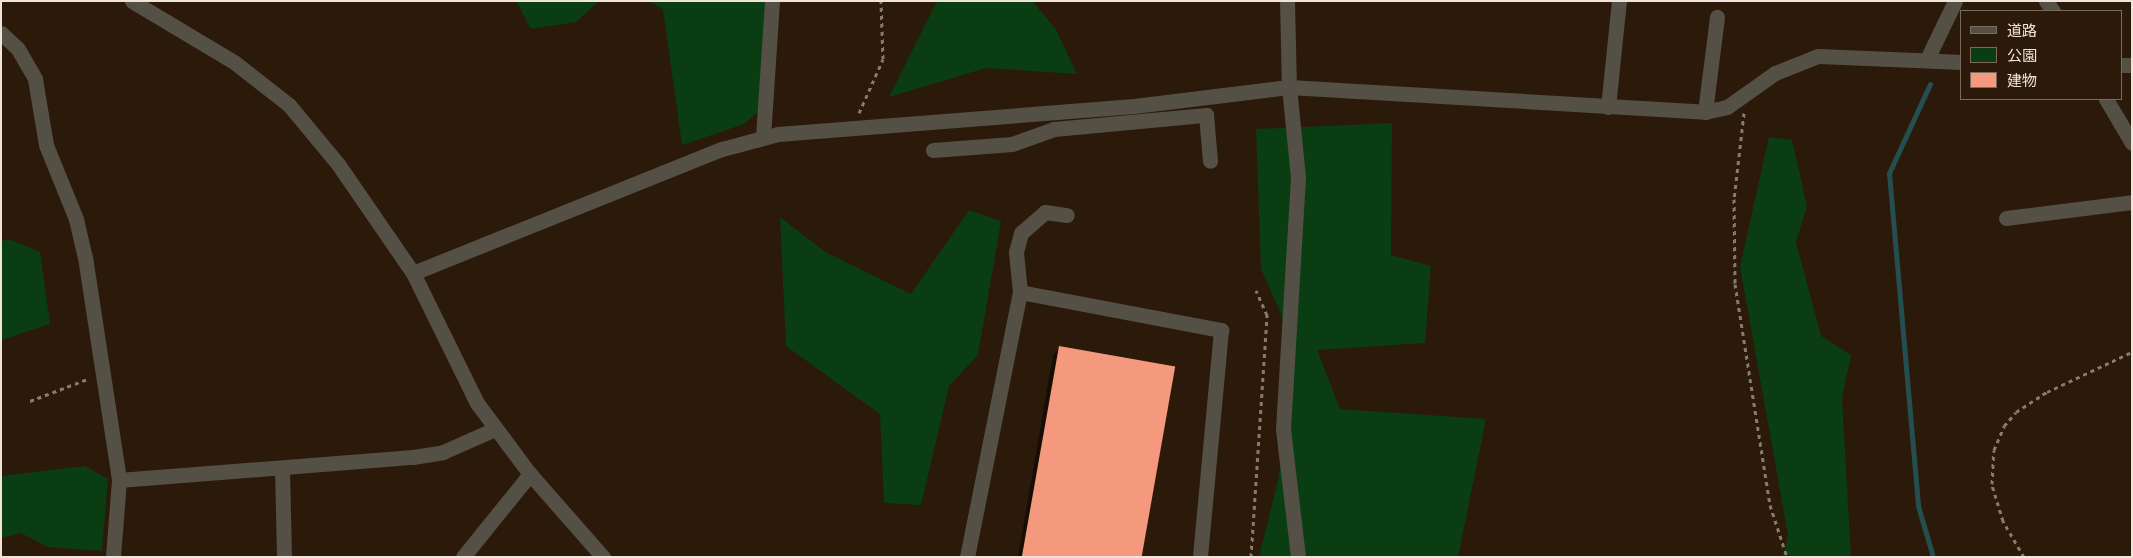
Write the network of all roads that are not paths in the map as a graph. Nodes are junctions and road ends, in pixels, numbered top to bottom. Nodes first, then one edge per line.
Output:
1 (132, 1) edge
2 (772, 1) edge
3 (1287, 1) edge
4 (1619, 1) edge
5 (1955, 1) edge
6 (1717, 17) dead end
7 (1, 33) edge
8 (1927, 59) junction
9 (1960, 62) edge
10 (1289, 88) junction
11 (2107, 100) edge
12 (1608, 107) junction
13 (1705, 112) junction
14 (763, 137) junction
15 (2132, 143) edge
16 (933, 150) dead end
17 (1210, 161) dead end
18 (2132, 202) edge
19 (1067, 215) dead end
20 (2006, 218) dead end
21 (413, 273) junction
22 (1020, 292) junction
23 (495, 429) junction
24 (282, 468) junction
25 (530, 474) junction
26 (118, 480) junction
27 (113, 557) edge
28 (284, 557) edge
29 (463, 557) edge
30 (603, 557) edge
31 (968, 557) edge
32 (1200, 557) edge
33 (1298, 557) edge

1 - 21 street
2 - 14 street
3 - 10 street
4 - 12 street
5 - 8 street
6 - 13 street
7 - 26 street
8 - 9 street
8 - 13 street
10 - 12 street
10 - 14 street
10 - 33 street
11 - 15 street
12 - 13 street
14 - 21 street
16 - 17 street
18 - 20 street
19 - 22 street
21 - 23 street
22 - 31 street
22 - 32 street
23 - 24 street
23 - 25 street
24 - 26 street
24 - 28 street
25 - 29 street
25 - 30 street
26 - 27 street

